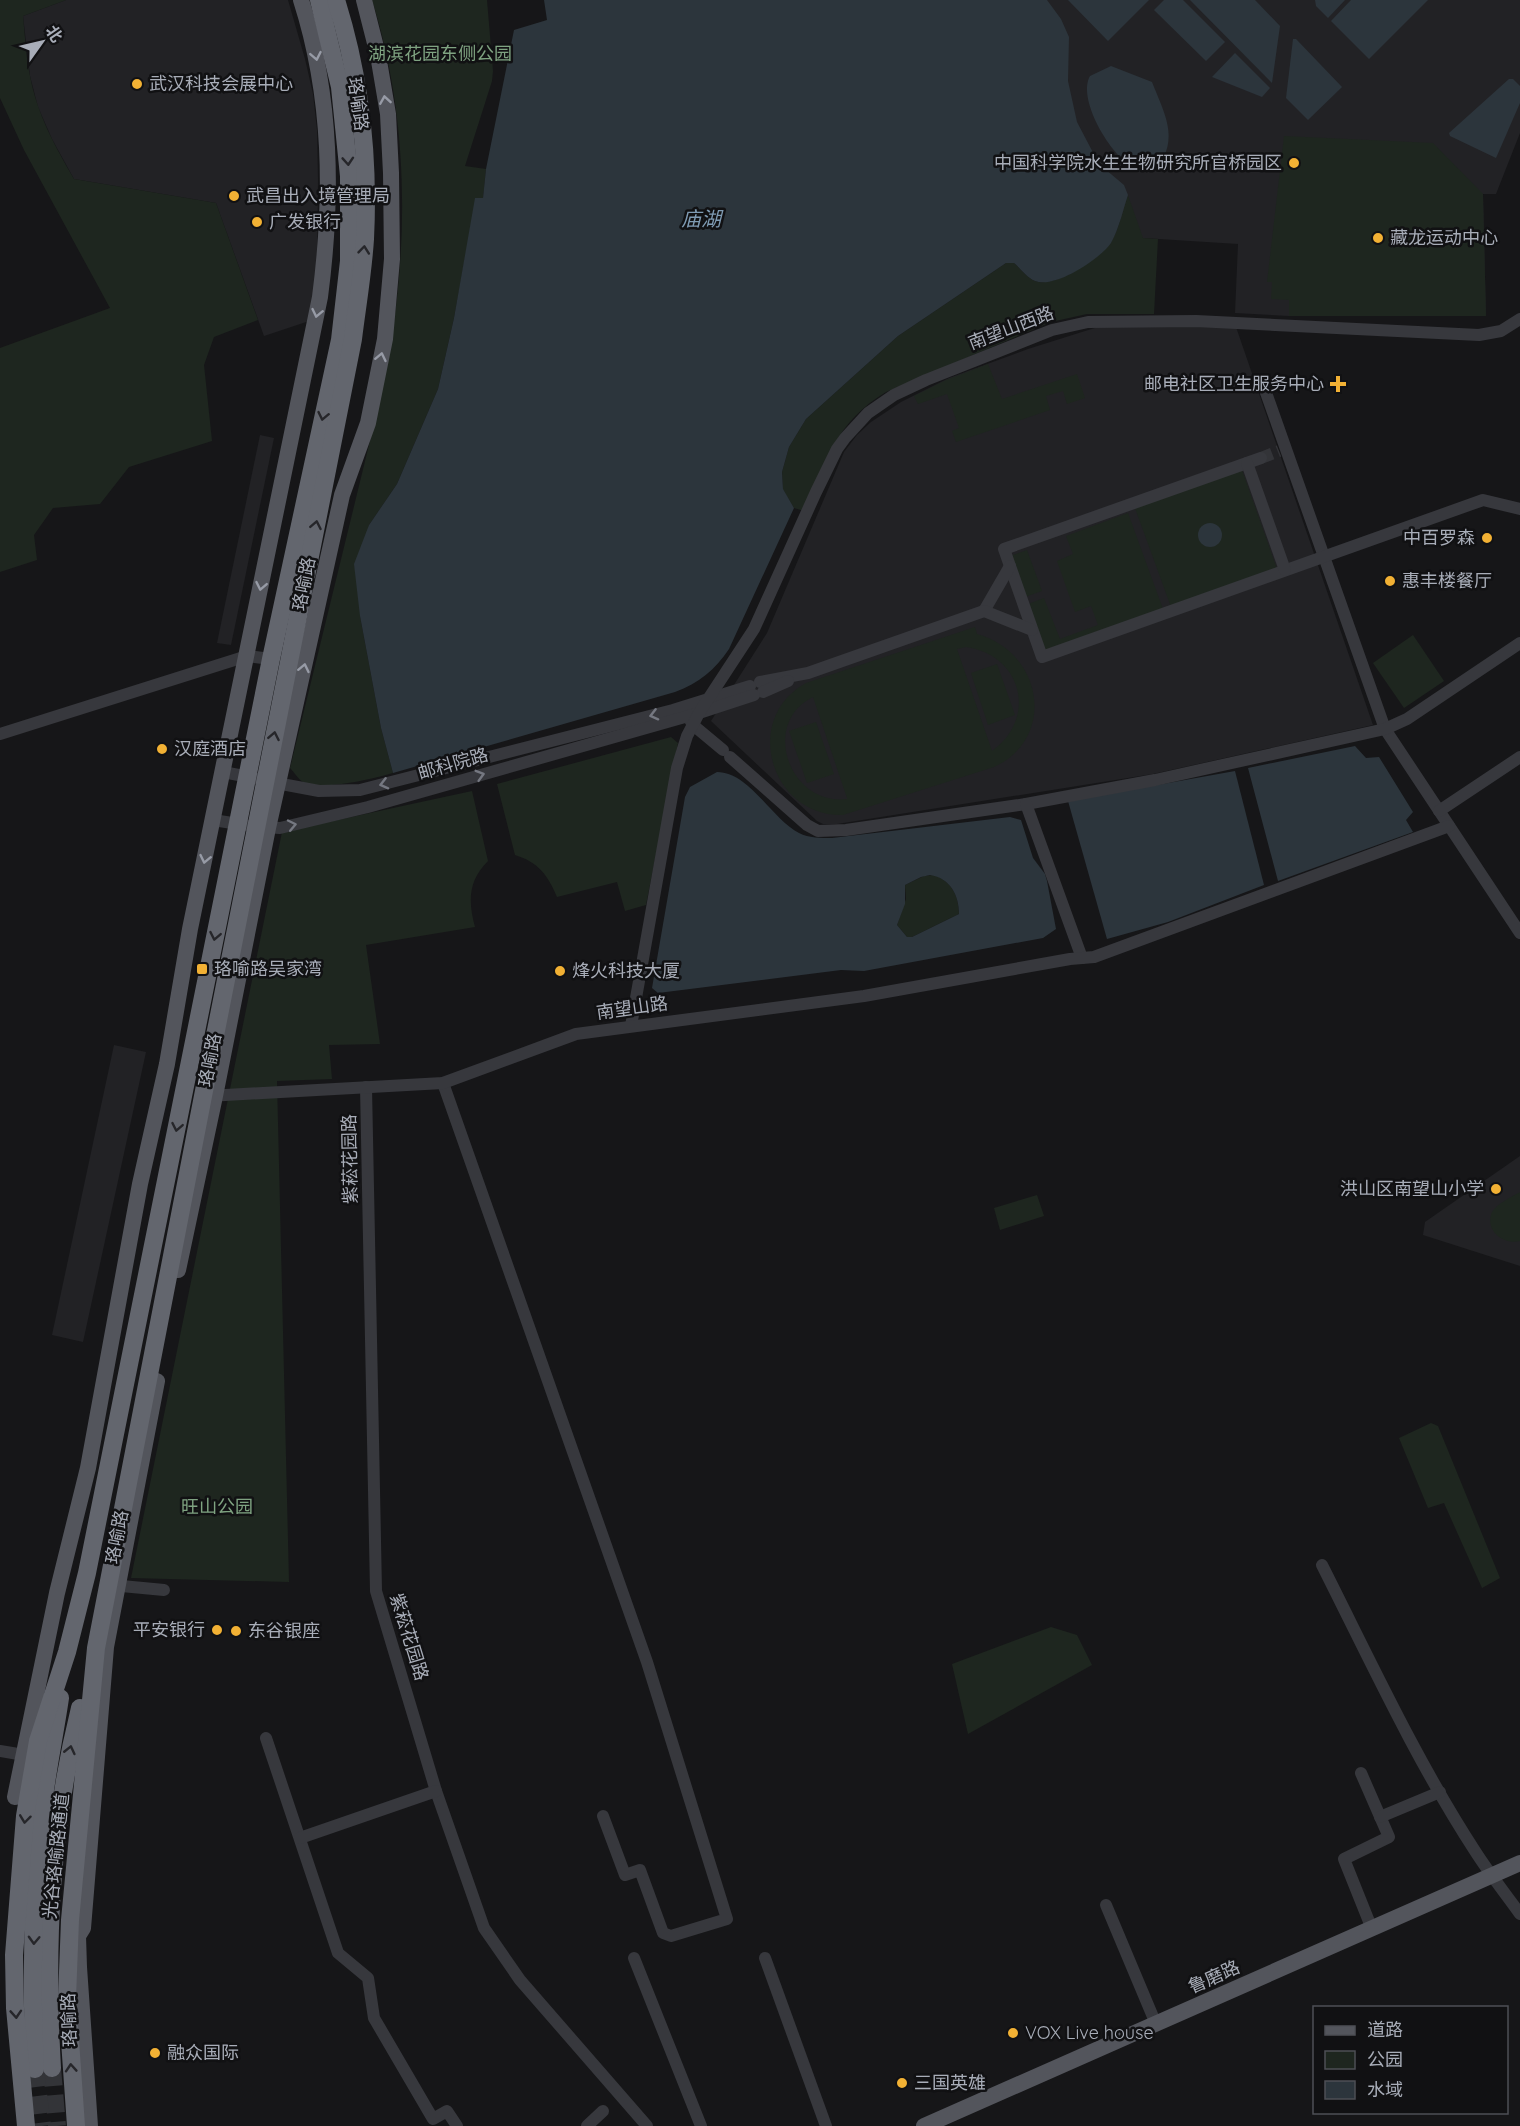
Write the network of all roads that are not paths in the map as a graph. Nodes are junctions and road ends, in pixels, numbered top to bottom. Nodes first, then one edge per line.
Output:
1 (301, 0) edge
2 (319, 0) edge
3 (336, 0) edge
4 (364, 0) edge
5 (1520, 319) edge
6 (1264, 387) dead end
7 (1261, 458) tunnel mouth
8 (1247, 463) junction
9 (1520, 509) edge
10 (1323, 556) junction
11 (1010, 566) junction
12 (1285, 570) junction
13 (984, 611) junction
14 (1032, 630) junction
15 (1520, 643) edge
16 (247, 656) junction
17 (271, 659) junction
18 (757, 689) junction
19 (709, 699) junction
20 (691, 715) junction
21 (1385, 729) junction
22 (0, 734) edge
23 (1520, 757) edge
24 (223, 772) junction
25 (247, 777) junction
26 (272, 782) junction
27 (1026, 804) junction
28 (1439, 812) junction
29 (213, 820) junction
30 (238, 824) junction
31 (1449, 826) junction
32 (262, 827) junction
33 (1520, 933) edge
34 (1076, 959) junction
35 (631, 1026) junction
36 (443, 1083) junction
37 (366, 1088) junction
38 (209, 1096) junction
39 (1322, 1565) dead end
40 (113, 1585) junction
41 (164, 1590) dead end
42 (96, 1648) junction
43 (67, 1652) junction
44 (266, 1738) dead end
45 (0, 1751) edge
46 (29, 1756) junction
47 (1361, 1773) dead end
48 (436, 1791) junction
49 (1440, 1792) junction
50 (15, 1797) dead end
51 (603, 1816) dead end
52 (1380, 1817) junction
53 (300, 1838) junction
54 (1520, 1863) edge
55 (1520, 1872) edge
56 (1495, 1879) junction
57 (1106, 1905) dead end
58 (1520, 1914) edge
59 (1372, 1929) junction
60 (634, 1958) dead end
61 (765, 1958) dead end
62 (1156, 2024) junction
63 (603, 2111) dead end
64 (25, 2119) edge
65 (76, 2126) edge
66 (90, 2126) edge
67 (457, 2126) edge
68 (587, 2126) edge
69 (647, 2126) edge
70 (702, 2126) edge
71 (826, 2126) edge
72 (924, 2126) edge
73 (948, 2126) edge

1 -> 16 main road
2 -> 17 highway, 珞喻路
26 -> 3 highway, 珞喻路
26 -> 4 main road
5 - 19 street, 南望山西路
6 - 10 street
7 - 8 street
8 - 11 street
8 - 12 street
9 - 10 street
10 - 12 street
10 - 21 street
11 - 13 street
11 - 14 street
12 - 14 street
13 - 14 street
13 - 18 street
15 - 21 street
16 - 17 street
16 - 22 street
16 - 24 main road
17 - 25 highway, 珞喻路
18 - 19 street
18 - 20 street
19 - 20 street, 南望山西路
19 - 20 street
20 -> 26 street
20 - 27 street
32 -> 20 street, 邮科院路
20 - 35 street, 南望山西路
21 - 27 street
21 - 28 street
23 - 28 street
24 - 25 street
24 - 29 main road
25 - 26 street
25 - 30 highway, 珞喻路
26 - 32 highway, 珞喻路
27 - 34 street
28 - 31 street
29 - 30 street, 邮科院路
29 -> 46 main road
30 - 32 street, 邮科院路
30 -> 43 highway, 珞喻路
31 - 33 street
31 - 34 street, 南望山路
32 - 38 highway, 珞喻路
34 - 35 street, 南望山路
35 - 36 street, 南望山路
36 - 37 street, 南望山路
36 - 51 street
37 - 38 street, 南望山路
37 - 48 street, 紫菘花园路
38 - 40 highway, 珞喻路
39 - 49 street
40 - 41 street
40 - 42 highway, 珞喻路
40 - 66 main road
43 -> 42 highway, 光谷珞喻路通道
65 -> 42 highway, 珞喻路
43 - 46 highway, 珞喻路
44 - 53 street
45 - 46 street
46 - 50 main road
46 -> 64 highway, 珞喻路
47 - 52 street
48 - 53 street
48 - 69 street, 紫菘花园路
49 - 52 street
49 - 56 street
52 - 59 street
53 - 67 street
54 - 56 main road, 鲁磨路
55 - 56 main road, 鲁磨路
56 - 58 street
56 - 59 main road, 鲁磨路
56 - 73 main road, 鲁磨路
57 - 62 street
59 - 62 main road, 鲁磨路
60 - 70 street
61 - 71 street
62 - 72 main road, 鲁磨路
63 - 68 street

